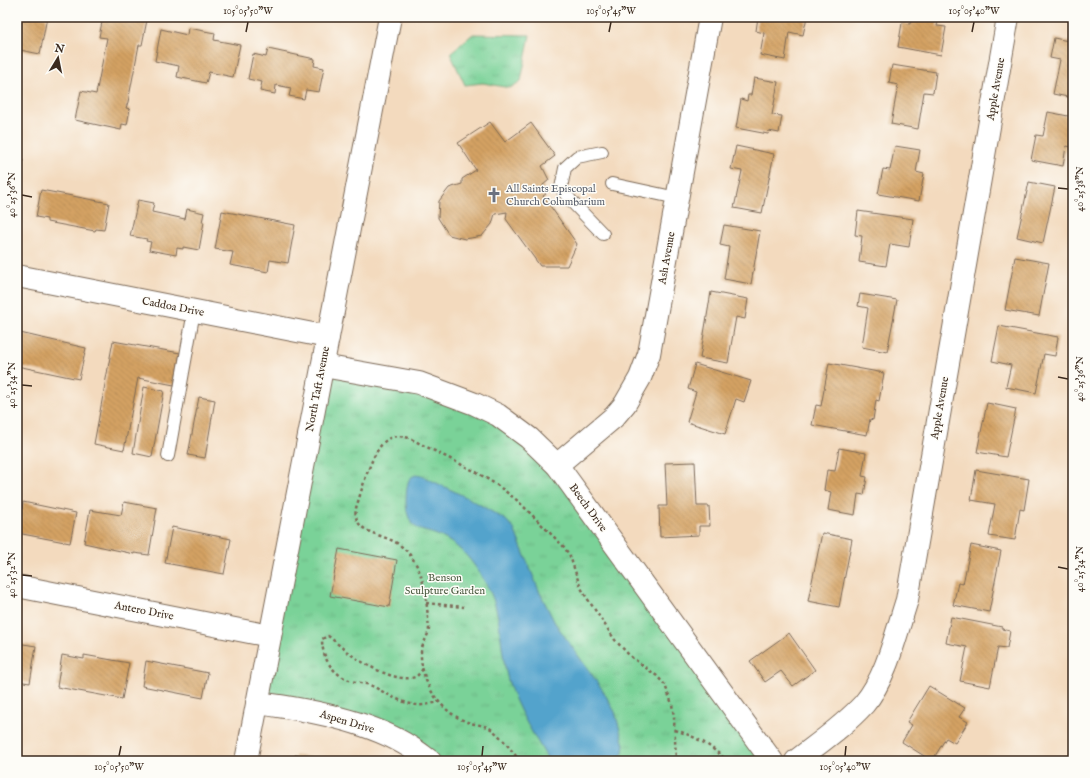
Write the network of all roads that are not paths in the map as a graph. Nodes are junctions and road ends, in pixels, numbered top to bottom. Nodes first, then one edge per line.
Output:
1 (710, 17) edge
2 (1008, 17) edge
3 (386, 18) edge
4 (602, 152) dead end
5 (612, 184) dead end
6 (677, 198) junction
7 (603, 234) dead end
8 (17, 276) edge
9 (194, 311) junction
10 (328, 337) junction
11 (323, 366) junction
12 (168, 456) dead end
13 (557, 466) junction
14 (17, 586) edge
15 (270, 636) junction
16 (257, 703) junction
17 (246, 761) edge
18 (430, 761) edge
19 (772, 761) edge
20 (796, 761) edge

1 - 6 street, Ash Avenue
2 - 20 street, Apple Avenue
3 - 10 street, North Taft Avenue
4 - 7 lane
5 - 6 lane
6 - 13 street, Ash Avenue
8 - 9 street, Caddoa Drive
9 - 10 street, Caddoa Drive
9 - 12 lane
10 - 11 street, North Taft Avenue
11 - 13 street, Beech Drive
11 - 15 street, North Taft Avenue
13 - 19 street, Beech Drive
14 - 15 street, Antero Drive
15 - 16 street, North Taft Avenue
16 - 17 street, North Taft Avenue
16 - 18 street, Aspen Drive

